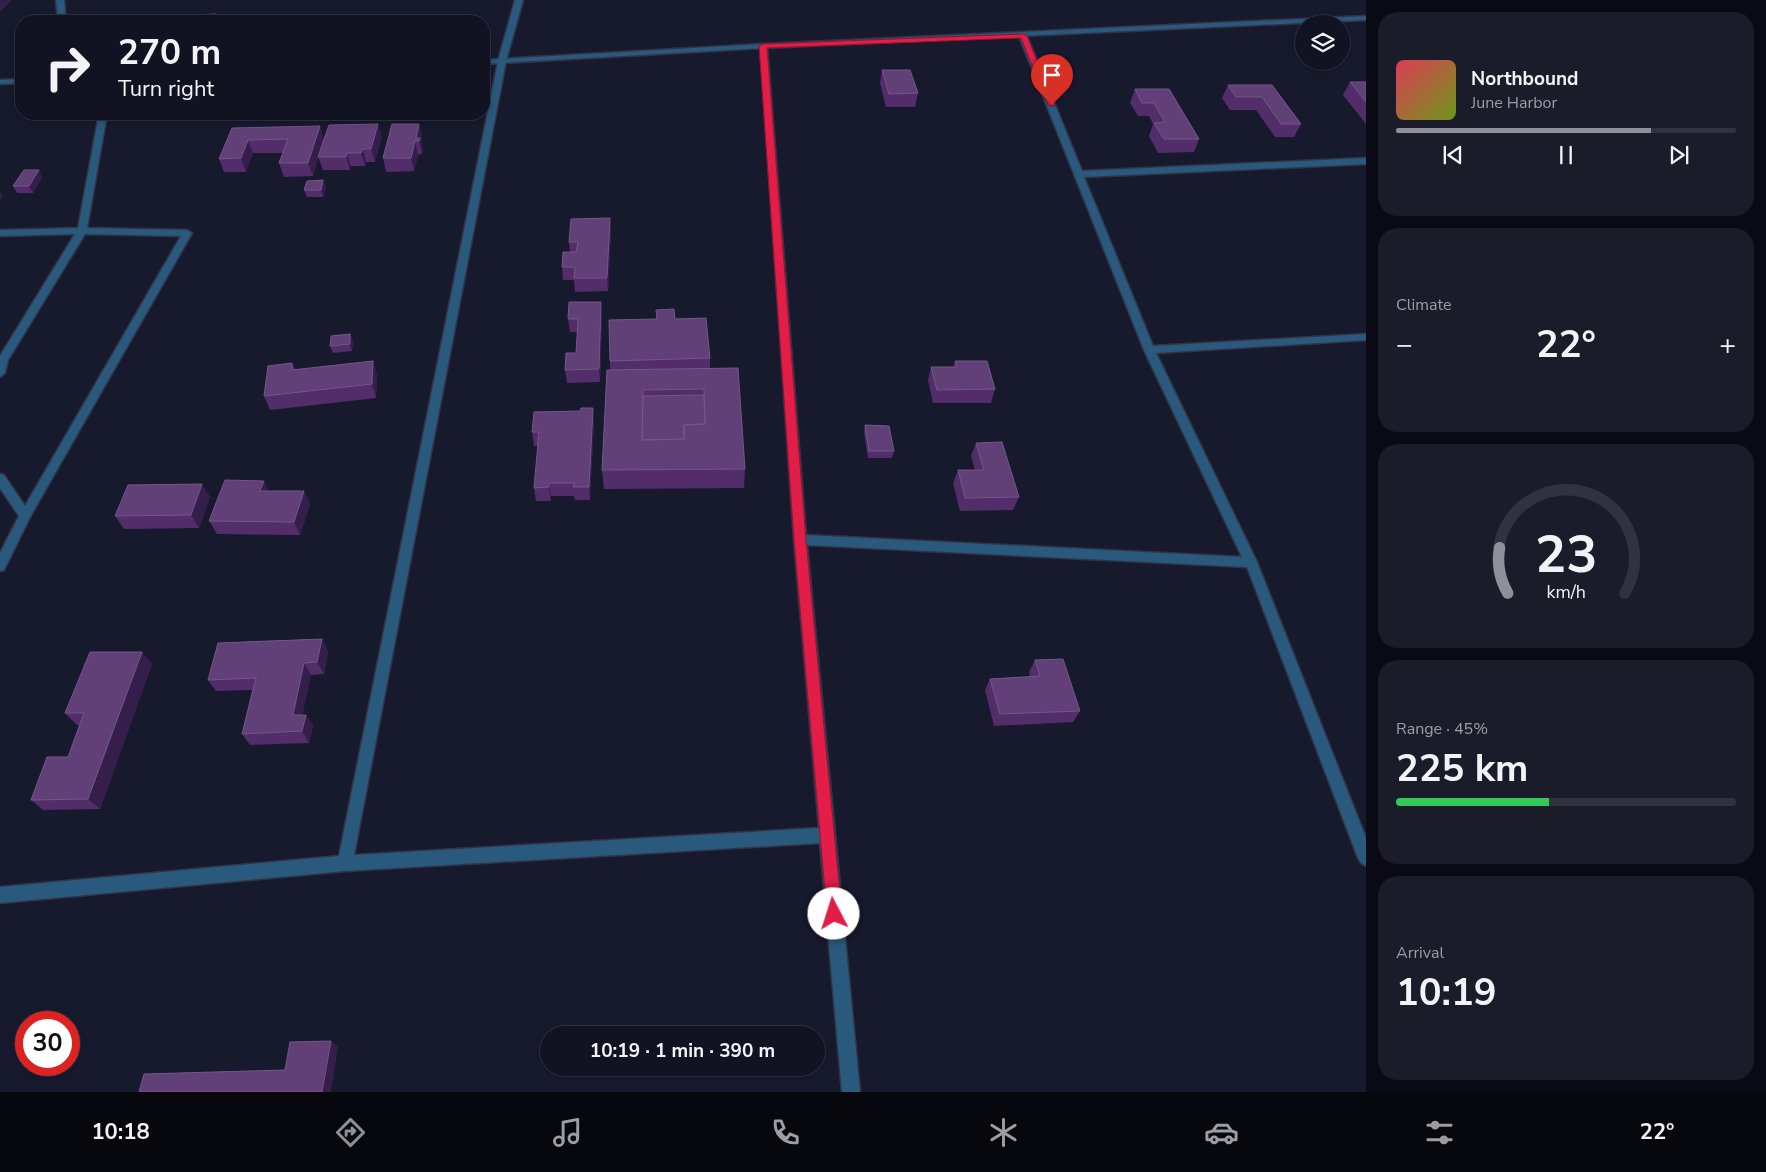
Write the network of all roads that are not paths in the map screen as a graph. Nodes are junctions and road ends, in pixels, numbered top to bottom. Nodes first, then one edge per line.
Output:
1 (60, 0) edge
2 (519, 0) edge
3 (61, 15) edge
4 (1366, 18) edge
5 (1023, 36) junction
6 (763, 46) junction
7 (502, 61) junction
8 (490, 62) edge
9 (15, 81) edge
10 (0, 82) edge
11 (102, 120) edge
12 (1366, 161) edge
13 (1080, 174) junction
14 (82, 231) junction
15 (0, 234) edge
16 (1366, 338) edge
17 (1149, 350) junction
18 (0, 373) edge
19 (0, 478) edge
20 (25, 516) junction
21 (800, 540) junction
22 (1251, 562) junction
23 (0, 566) edge
24 (827, 835) junction
25 (1366, 858) edge
26 (346, 863) junction
27 (0, 895) edge
28 (851, 1092) edge

1 - 3 street
2 - 7 street
4 - 5 street
5 - 6 street
5 - 13 street
6 - 7 street
6 - 21 street
7 - 8 street
7 - 26 street
9 - 10 street
11 - 14 street
12 - 13 street
13 - 17 street
14 - 15 street
14 - 18 street
14 - 20 street
16 - 17 street
17 - 22 street
19 - 20 street
20 - 23 street
21 - 22 street
21 - 24 street
22 - 25 street
24 - 26 street
24 - 28 street
26 - 27 street

